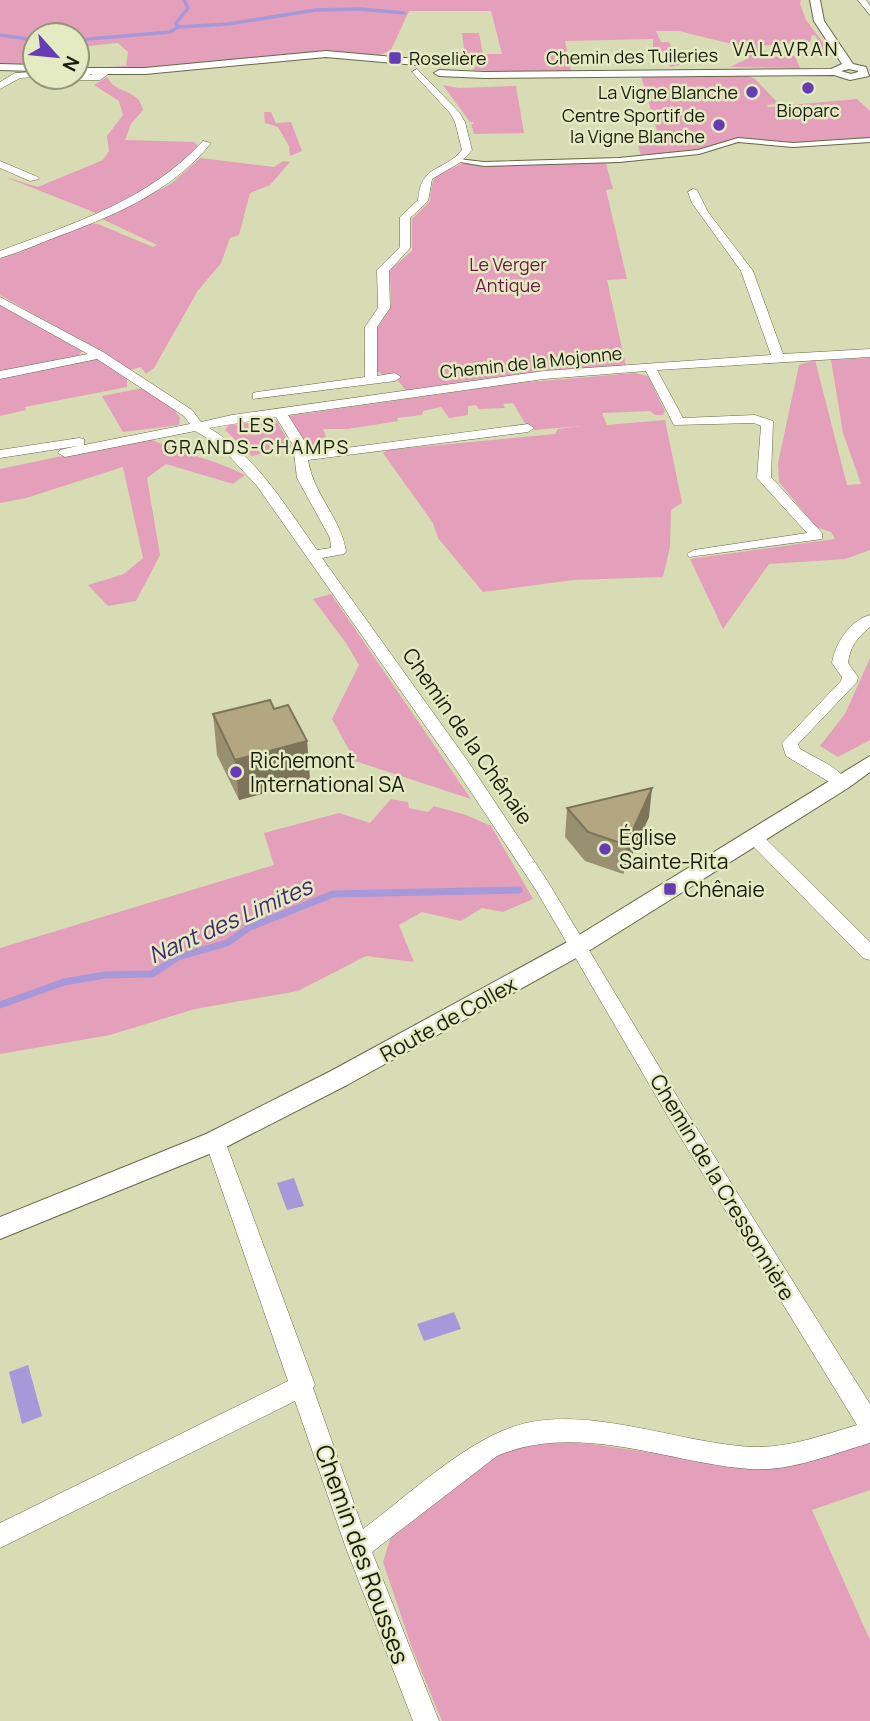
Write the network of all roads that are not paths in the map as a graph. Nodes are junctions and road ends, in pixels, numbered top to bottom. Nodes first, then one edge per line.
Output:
1 (814, 0) edge
2 (862, 0) edge
3 (870, 12) edge
4 (393, 60) junction
5 (849, 66) junction
6 (0, 68) edge
7 (21, 68) edge
8 (415, 71) junction
9 (835, 72) junction
10 (864, 72) edge
11 (91, 73) edge
12 (435, 73) junction
13 (21, 75) edge
14 (0, 86) edge
15 (867, 86) dead end
16 (870, 140) edge
17 (206, 143) dead end
18 (458, 161) junction
19 (0, 164) edge
20 (34, 179) dead end
21 (693, 191) dead end
22 (0, 256) edge
23 (0, 300) edge
24 (870, 353) edge
25 (99, 355) junction
26 (778, 358) junction
27 (650, 368) junction
28 (0, 374) edge
29 (395, 377) dead end
30 (371, 380) junction
31 (257, 396) dead end
32 (280, 412) junction
33 (198, 427) junction
34 (528, 428) dead end
35 (106, 442) junction
36 (65, 453) dead end
37 (0, 454) edge
38 (302, 458) junction
39 (694, 554) dead end
40 (315, 555) junction
41 (870, 619) edge
42 (870, 762) edge
43 (841, 783) junction
44 (754, 837) junction
45 (579, 946) junction
46 (870, 953) edge
47 (215, 1141) junction
48 (0, 1228) edge
49 (303, 1385) junction
50 (870, 1425) edge
51 (870, 1432) edge
52 (0, 1536) edge
53 (358, 1548) junction
54 (426, 1721) edge

1 - 5 street
2 - 3 street
4 - 8 street, Chemin des Tuileries
4 - 11 street, Chemin des Tuileries
4 - 12 street, Chemin des Tuileries
5 - 9 street
5 - 10 street
6 - 7 street
8 - 12 street
8 - 12 street
9 - 10 street
9 - 12 street, Chemin des Tuileries
10 - 15 street
12 - 18 street
13 - 14 street
16 - 18 street
17 - 22 street
18 - 30 street
19 - 20 street
21 - 26 street
23 - 25 street, Chemin de la Chênaie
24 - 26 street, Chemin de la Mojonne
25 - 28 street
25 - 33 street, Chemin de la Chênaie
26 - 27 street, Chemin de la Mojonne
27 - 32 street, Chemin de la Mojonne
27 - 39 street
29 - 30 street
30 - 31 street
32 - 33 street, Chemin de la Mojonne
32 - 38 street
33 - 35 street, Chemin de la Mojonne
33 - 40 street, Chemin de la Chênaie
34 - 38 street
35 - 36 street
35 - 37 street
38 - 40 street
40 - 45 street, Chemin de la Chênaie
41 - 43 street
42 - 43 street, Route de Collex
43 - 44 street, Route de Collex
44 - 45 street, Route de Collex
44 - 46 street
45 - 47 street, Route de Collex
45 - 50 street, Chemin de la Cressonnière
47 - 48 street, Route de Collex
47 - 49 street, Chemin des Rousses
49 - 52 street
49 - 53 street, Chemin des Rousses
51 - 53 street
53 - 54 street, Chemin des Rousses

